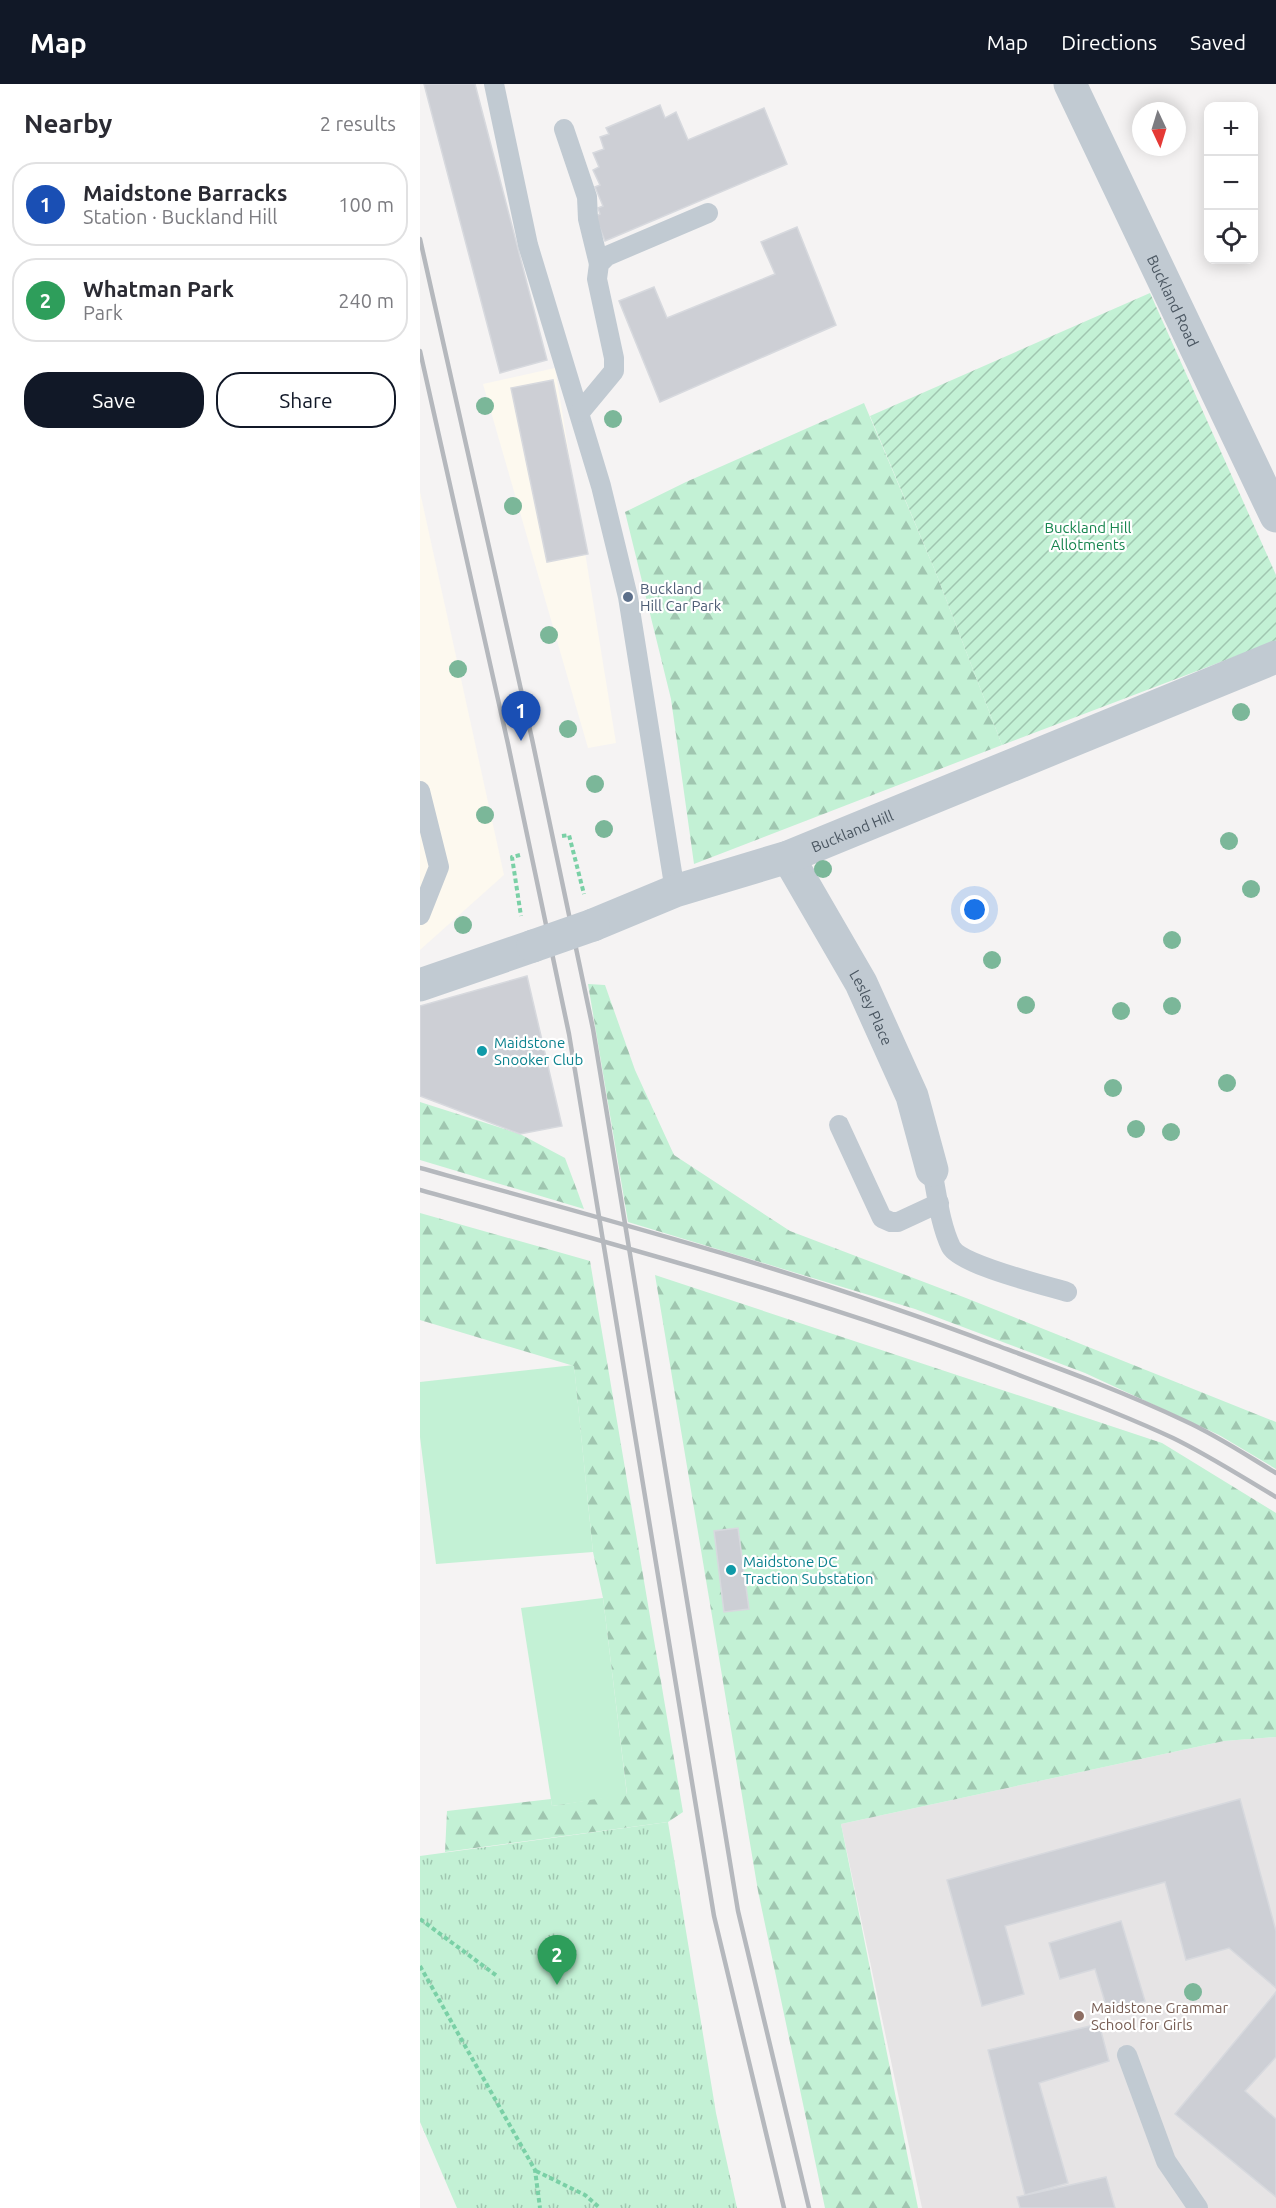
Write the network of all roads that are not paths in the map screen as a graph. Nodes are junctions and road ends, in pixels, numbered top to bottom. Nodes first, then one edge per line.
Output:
1 (494, 84) edge
2 (1070, 84) edge
3 (564, 129) dead end
4 (708, 213) dead end
5 (599, 264) junction
6 (580, 412) junction
7 (1276, 516) edge
8 (1276, 657) edge
9 (420, 791) edge
10 (788, 857) junction
11 (675, 891) junction
12 (420, 915) edge
13 (420, 985) edge
14 (838, 1125) dead end
15 (932, 1170) joint
16 (939, 1203) junction
17 (1067, 1292) dead end
18 (1128, 2055) dead end
19 (1198, 2208) edge

1 - 6 lane
2 - 7 street, Buckland Road
3 - 5 lane
4 - 5 lane
5 - 6 lane
6 - 11 lane
8 - 10 street, Buckland Hill
9 - 12 lane
10 - 11 street, Buckland Hill
10 - 15 street, Lesley Place
11 - 13 street, Buckland Hill, bridge
14 - 16 lane
15 - 16 lane
16 - 17 lane
18 - 19 lane

